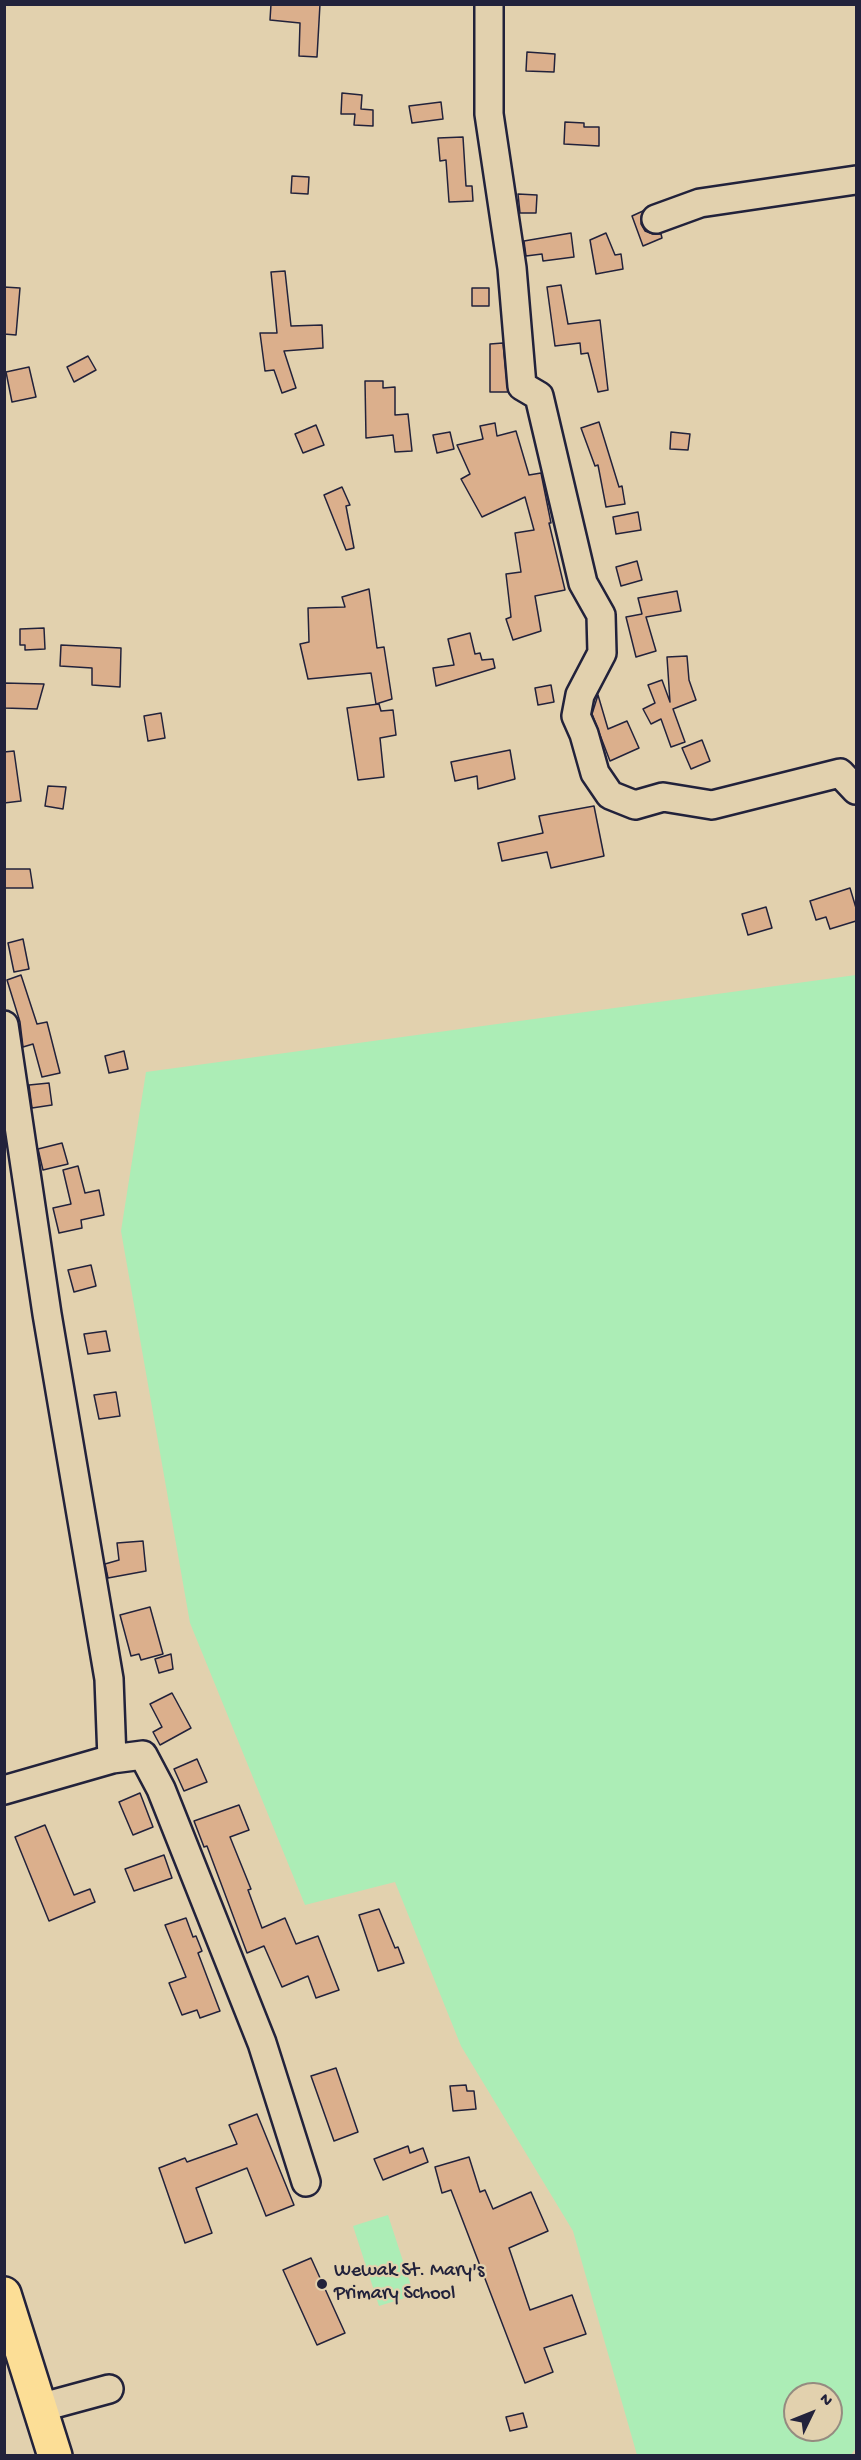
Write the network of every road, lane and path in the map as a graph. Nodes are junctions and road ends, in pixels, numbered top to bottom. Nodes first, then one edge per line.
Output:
1 (489, 4) edge
2 (856, 180) edge
3 (656, 219) dead end
4 (856, 790) edge
5 (4, 1025) edge
6 (112, 1759) junction
7 (4, 1790) edge
8 (306, 2182) dead end
9 (4, 2294) edge
10 (109, 2389) dead end
11 (39, 2408) junction
12 (55, 2456) edge

1 - 4 street
2 - 3 street
5 - 6 street
6 - 7 street
6 - 8 street
9 - 11 main road
10 - 11 street
11 - 12 main road

